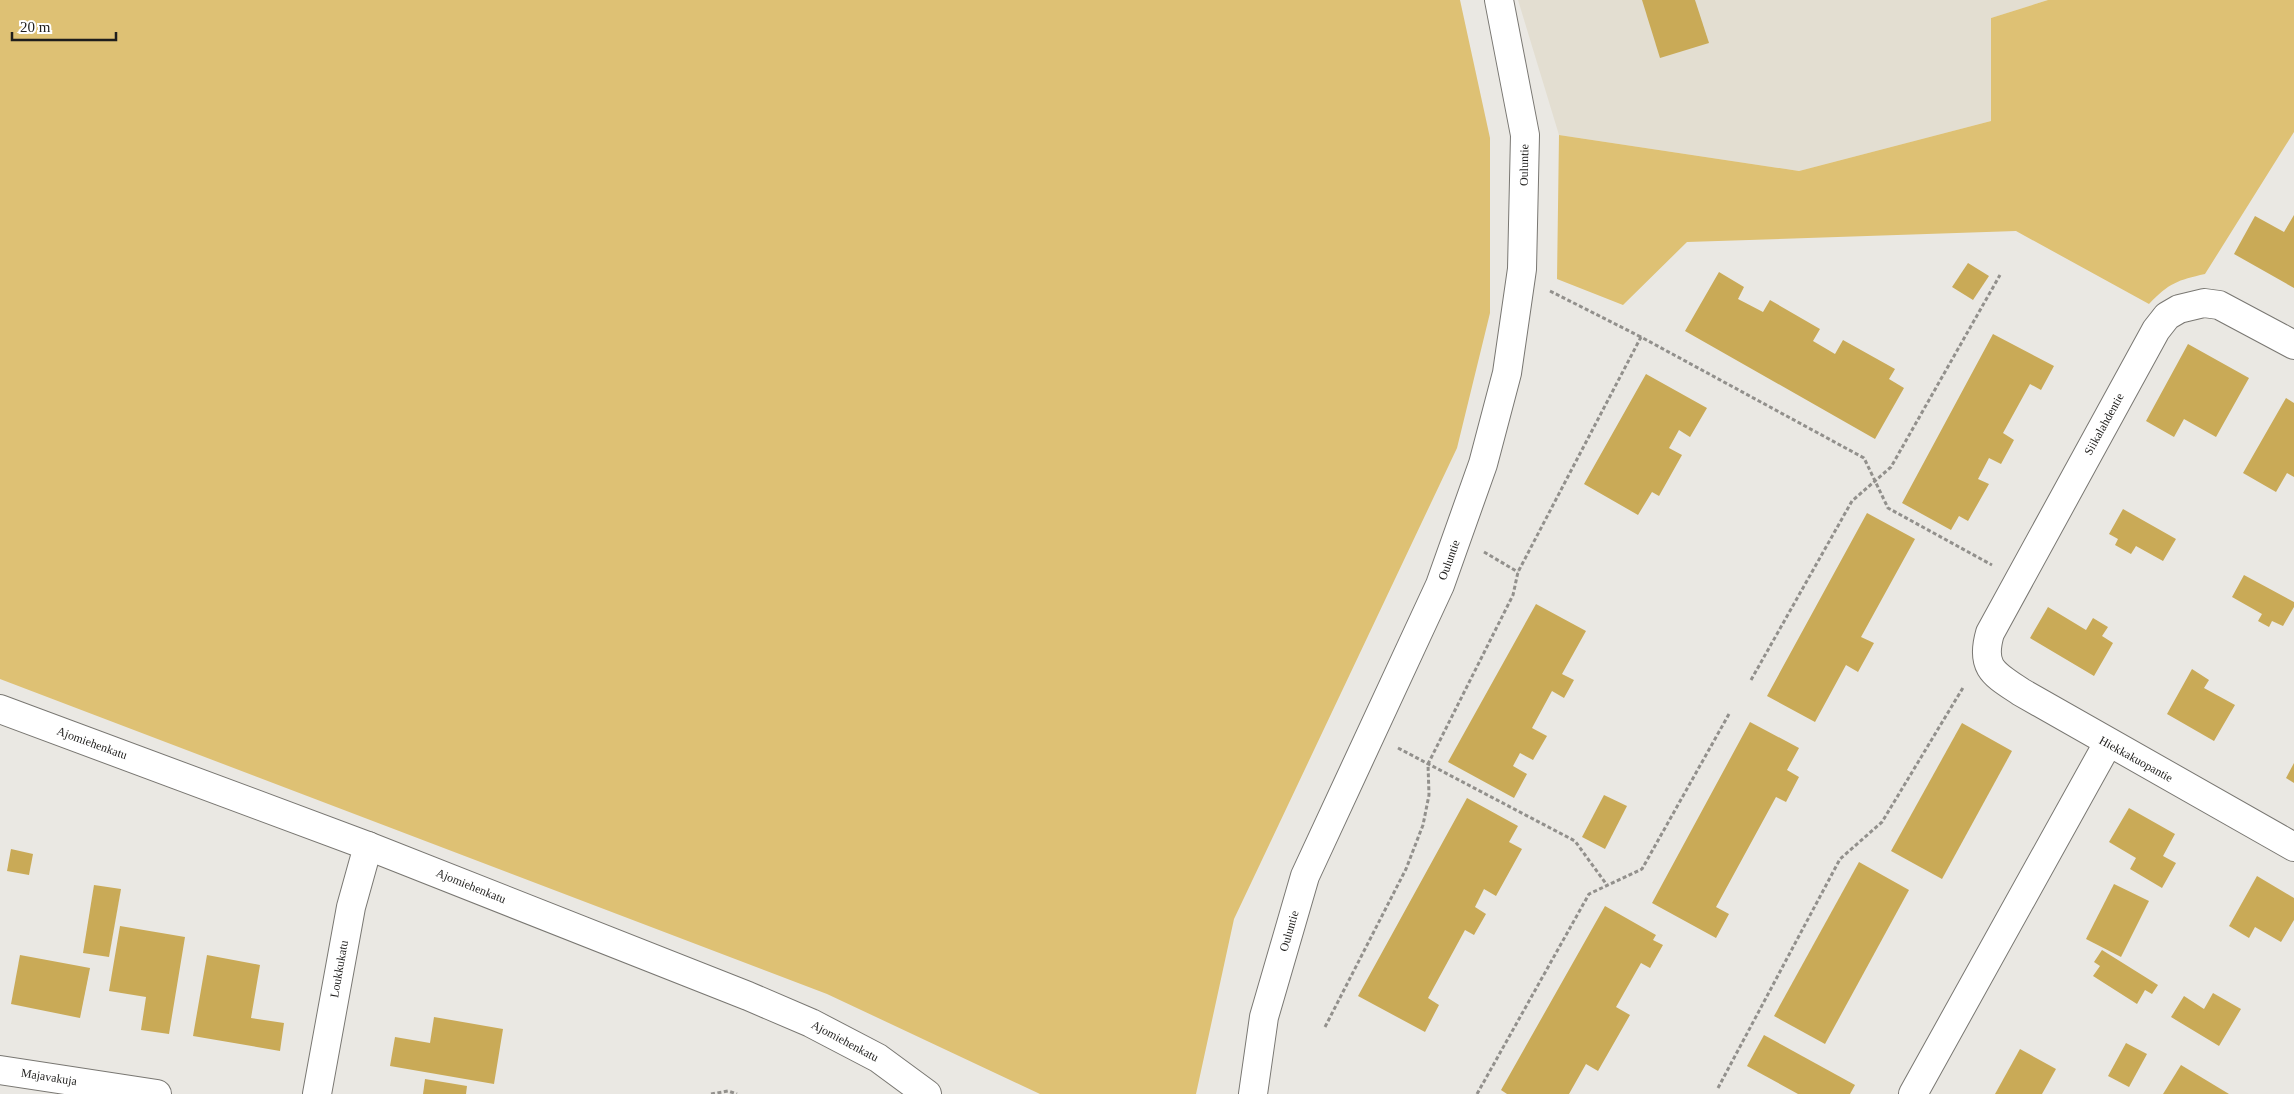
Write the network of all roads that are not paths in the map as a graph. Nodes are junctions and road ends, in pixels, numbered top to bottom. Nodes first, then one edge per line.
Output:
1 (1499, 0) edge
2 (2294, 345) edge
3 (1986, 660) joint
4 (0, 709) edge
5 (2108, 743) junction
6 (368, 846) junction
7 (2294, 847) edge
8 (0, 1070) edge
9 (157, 1094) edge
10 (317, 1094) edge
11 (927, 1094) edge
12 (1253, 1094) edge
13 (1913, 1094) edge

1 - 12 street, Ouluntie
2 - 3 street, Siikalahdentie
3 - 5 street, Hiekkakuopantie
4 - 6 street, Ajomiehenkatu
5 - 7 street, Hiekkakuopantie
5 - 13 street
6 - 10 street, Loukkukatu
6 - 11 street, Ajomiehenkatu
8 - 9 street, Majavakuja

